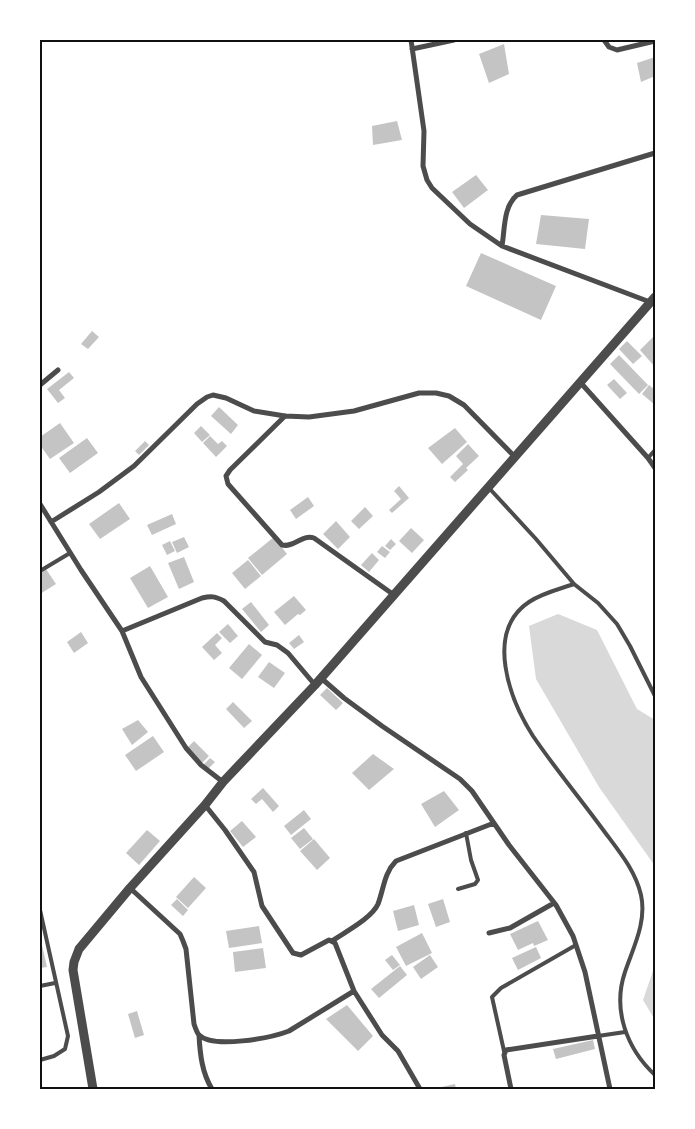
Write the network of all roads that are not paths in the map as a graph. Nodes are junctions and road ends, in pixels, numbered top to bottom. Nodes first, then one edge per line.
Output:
1 (411, 40) edge
2 (454, 40) edge
3 (604, 40) edge
4 (655, 41) edge
5 (412, 49) junction
6 (655, 153) edge
7 (502, 246) junction
8 (653, 300) edge
9 (58, 370) dead end
10 (580, 382) junction
11 (40, 385) edge
12 (285, 416) junction
13 (655, 450) edge
14 (516, 457) junction
15 (648, 458) junction
16 (655, 468) edge
17 (488, 488) junction
18 (40, 504) edge
19 (51, 522) junction
20 (70, 552) junction
21 (40, 571) edge
22 (574, 584) junction
23 (394, 595) junction
24 (122, 631) junction
25 (318, 681) junction
26 (655, 696) edge
27 (223, 782) junction
28 (204, 805) junction
29 (494, 823) junction
30 (466, 833) junction
31 (130, 888) junction
32 (458, 889) dead end
33 (554, 903) junction
34 (40, 910) edge
35 (489, 933) dead end
36 (332, 941) junction
37 (576, 945) junction
38 (55, 983) junction
39 (40, 986) edge
40 (354, 991) junction
41 (625, 1032) junction
42 (199, 1035) junction
43 (598, 1036) junction
44 (504, 1051) junction
45 (40, 1060) edge
46 (655, 1075) edge
47 (93, 1089) edge
48 (212, 1089) edge
49 (420, 1089) edge
50 (512, 1089) edge
51 (610, 1089) edge

1 - 5 street
2 - 5 street
3 - 4 street
5 - 7 street
6 - 7 street
7 - 8 street
8 - 10 street
9 - 11 street
10 - 14 street
10 - 15 street
12 - 14 street
12 - 19 street
12 - 23 street
13 - 15 lane
14 - 17 street
15 - 16 street
17 - 22 lane
17 - 23 street
18 - 19 street
19 - 20 street
20 - 21 lane
20 - 24 street
22 - 26 lane
22 - 41 lane
23 - 25 street
24 - 25 street
24 - 27 street
25 - 27 street
25 - 29 street
27 - 28 street
28 - 31 street
28 - 36 street
29 - 30 street
29 - 33 street
30 - 32 lane
30 - 36 street
31 - 42 street
31 - 47 street
33 - 35 street
33 - 37 street
34 - 38 lane
36 - 40 street
37 - 43 street
37 - 44 lane
38 - 39 lane
38 - 45 lane
40 - 42 street
40 - 49 street
41 - 43 lane
41 - 46 lane
42 - 48 street
43 - 44 street
43 - 51 street
44 - 50 street

